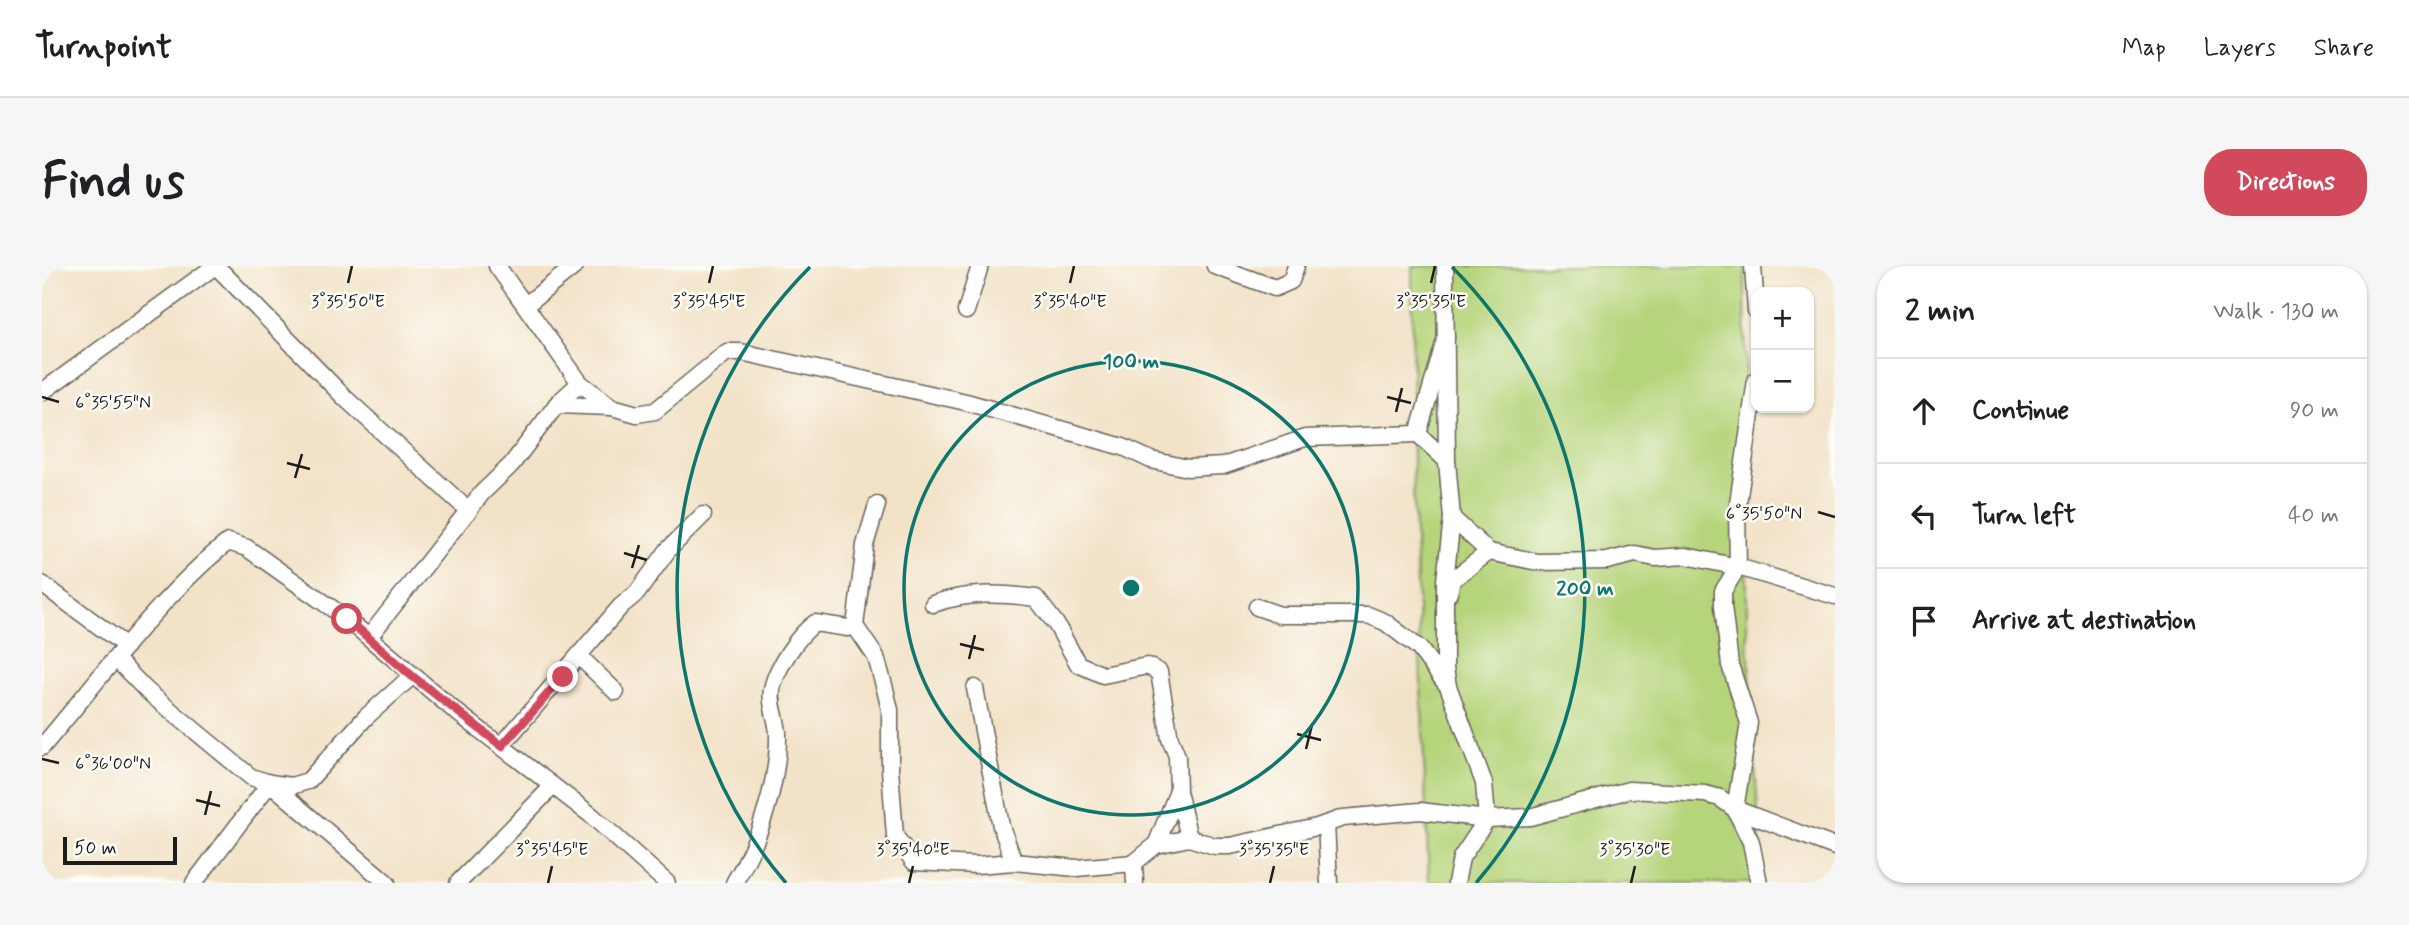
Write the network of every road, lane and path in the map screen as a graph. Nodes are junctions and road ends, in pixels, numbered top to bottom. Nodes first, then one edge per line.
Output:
1 (216, 266) edge
2 (497, 266) edge
3 (575, 266) edge
4 (981, 266) edge
5 (1215, 266) edge
6 (1296, 266) edge
7 (1445, 266) edge
8 (1753, 266) edge
9 (1754, 287) edge
10 (527, 304) junction
11 (967, 311) dead end
12 (1446, 337) junction
13 (580, 383) junction
14 (42, 392) edge
15 (556, 405) junction
16 (612, 407) junction
17 (1751, 413) edge
18 (1418, 434) junction
19 (1447, 461) junction
20 (877, 506) dead end
21 (469, 511) junction
22 (703, 514) dead end
23 (1452, 518) junction
24 (1489, 552) junction
25 (1738, 566) junction
26 (42, 583) edge
27 (1835, 596) edge
28 (1447, 599) junction
29 (933, 604) dead end
30 (1257, 607) dead end
31 (855, 626) junction
32 (369, 637) junction
33 (121, 653) junction
34 (580, 657) junction
35 (412, 676) junction
36 (1448, 686) junction
37 (975, 688) dead end
38 (616, 692) dead end
39 (502, 746) junction
40 (42, 747) edge
41 (270, 783) junction
42 (552, 787) junction
43 (1178, 791) junction
44 (1734, 809) junction
45 (1487, 819) junction
46 (1326, 824) junction
47 (1769, 824) junction
48 (1189, 838) junction
49 (1751, 842) junction
50 (1156, 845) junction
51 (1835, 847) edge
52 (1014, 862) junction
53 (1134, 863) junction
54 (194, 883) edge
55 (387, 883) edge
56 (458, 883) edge
57 (667, 883) edge
58 (734, 883) edge
59 (1135, 883) edge
60 (1329, 883) edge
61 (1456, 883) edge
62 (1759, 883) edge

1 - 14 street
1 - 21 street
2 - 10 street
3 - 10 street
4 - 11 street
5 - 6 street
7 - 12 street
8 - 9 street
10 - 13 street
12 - 18 street
12 - 19 street
13 - 15 street
13 - 16 street
15 - 16 street
15 - 21 street
16 - 18 street
17 - 25 street
18 - 19 street
19 - 23 street
20 - 31 street
21 - 32 street
22 - 34 street
23 - 24 street
23 - 28 street
24 - 25 street
24 - 28 street
25 - 27 street
25 - 44 street
26 - 33 street
28 - 36 street
29 - 43 street
30 - 36 street
31 - 52 street
31 - 58 street
32 - 33 street
32 - 35 street
33 - 40 street
33 - 41 street
34 - 38 street
34 - 39 street
35 - 39 street
35 - 41 street
36 - 45 street
37 - 52 street
39 - 42 street
41 - 54 street
41 - 55 street
42 - 56 street
42 - 57 street
43 - 48 street
43 - 50 street
44 - 45 street
44 - 47 street
44 - 49 street
45 - 46 street
45 - 61 street
46 - 48 street
46 - 60 street
47 - 49 street
47 - 51 street
48 - 50 street
49 - 62 street
50 - 53 street
52 - 53 street
53 - 59 street

